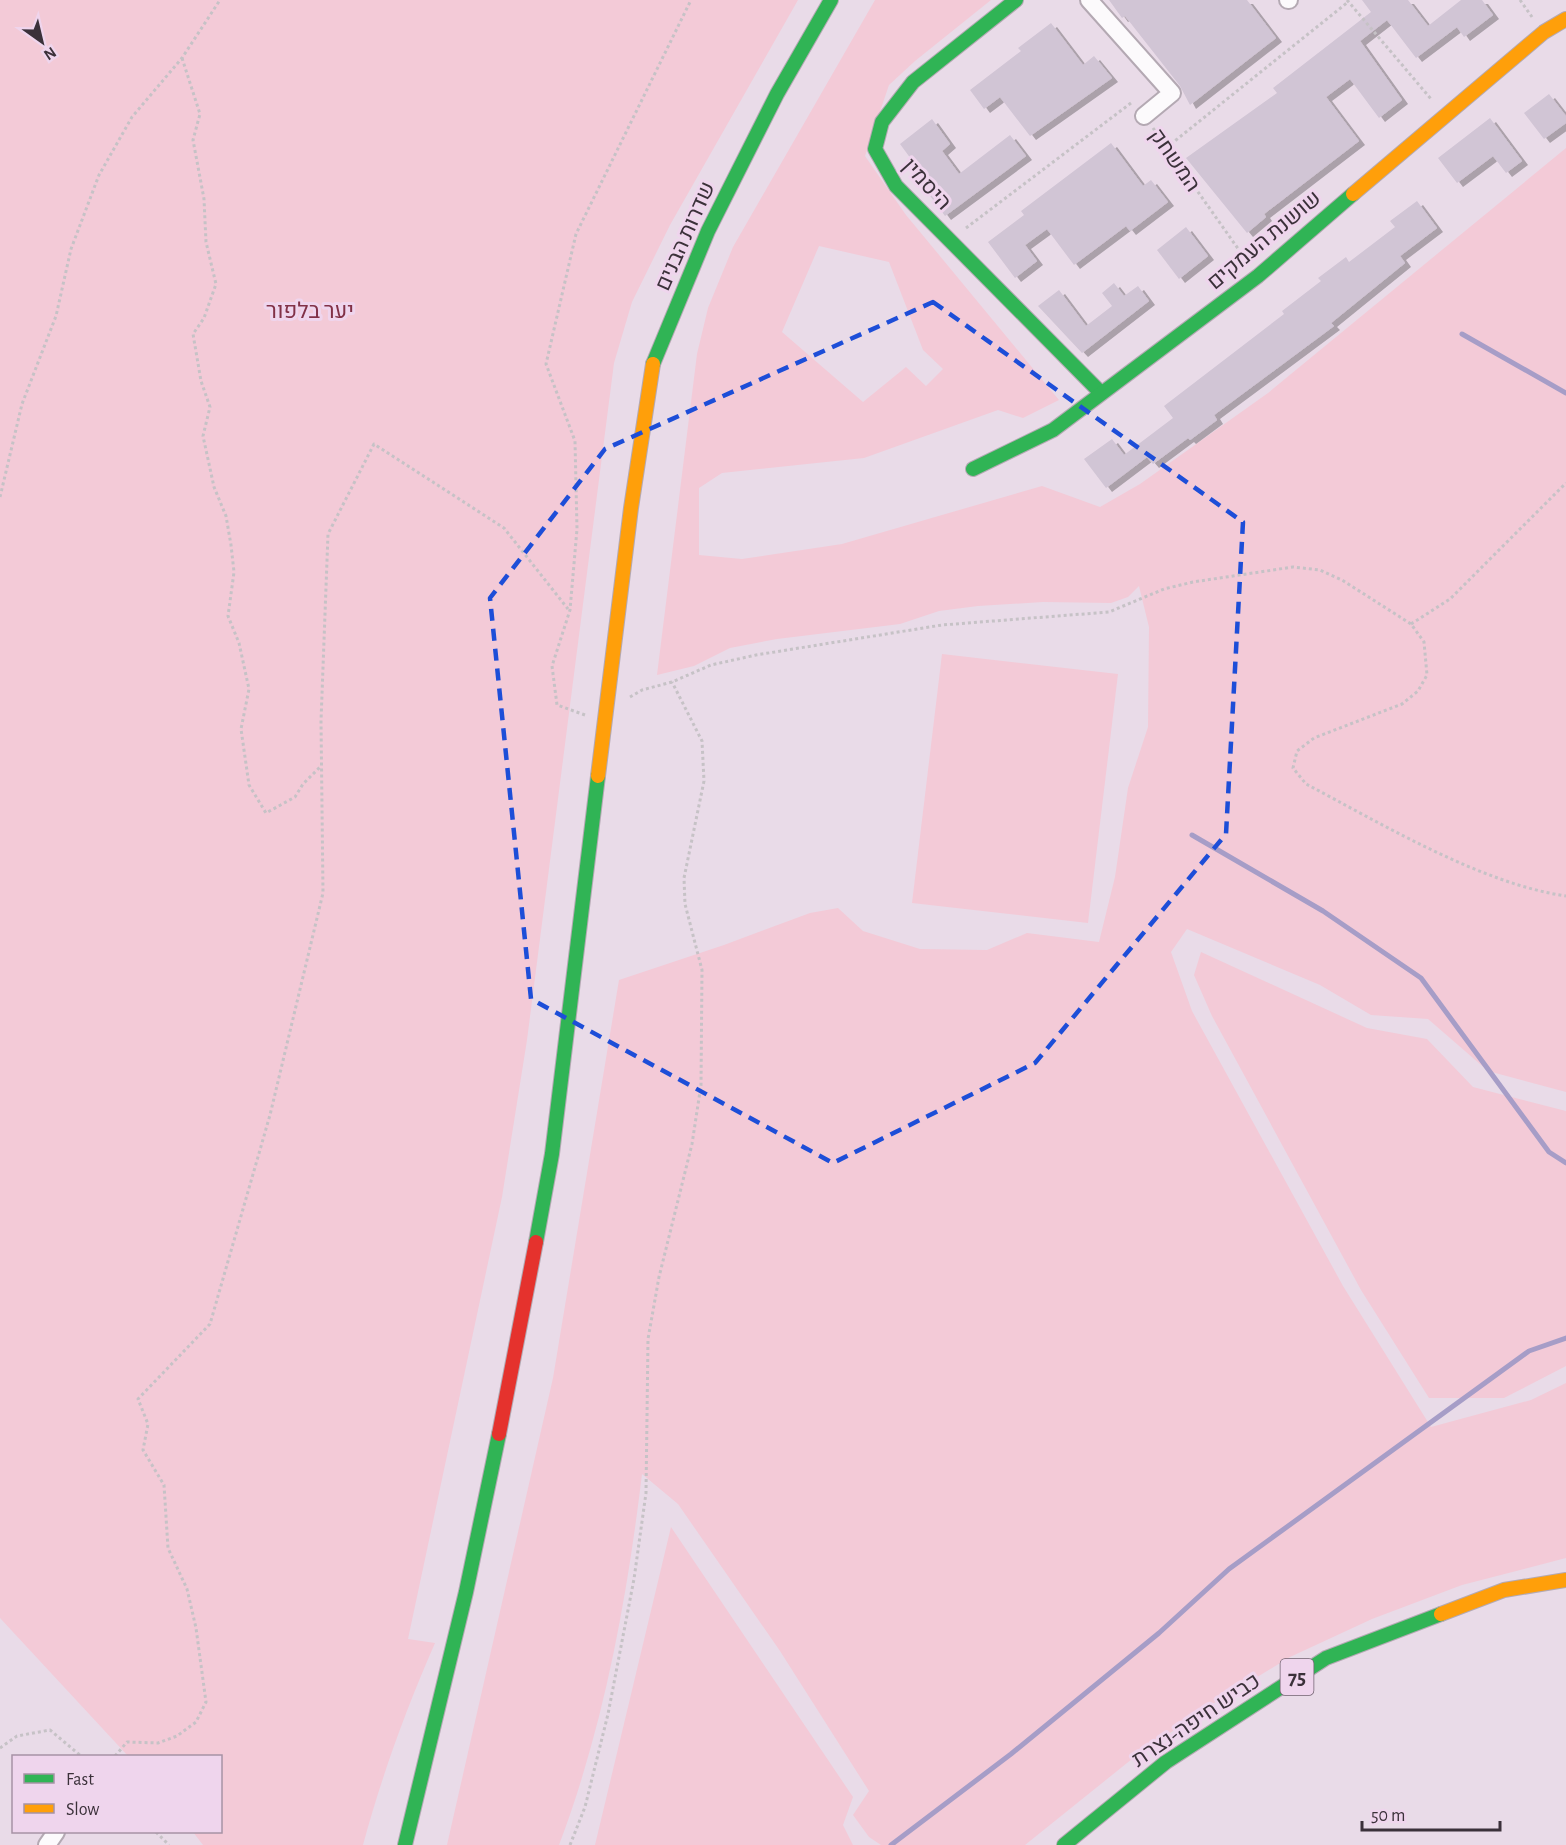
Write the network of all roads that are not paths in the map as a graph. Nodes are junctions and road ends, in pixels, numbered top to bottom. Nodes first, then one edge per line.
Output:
1 (831, 0) edge
2 (1016, 0) edge
3 (1089, 0) edge
4 (1566, 19) edge
5 (1144, 116) road end
6 (1101, 393) junction
7 (972, 469) dead end
8 (1566, 1580) edge
9 (56, 1833) edge
10 (47, 1845) edge
11 (405, 1845) edge
12 (1064, 1845) edge

1 - 11 main road, שדרות הבנים
2 - 6 main road, היסמין
3 - 5 street, המשחק
4 - 6 main road, שושנת העמקים
6 - 7 main road, שושנת העמקים
8 - 12 main road, כביש חיפה-נצרת / 75
9 - 10 street

